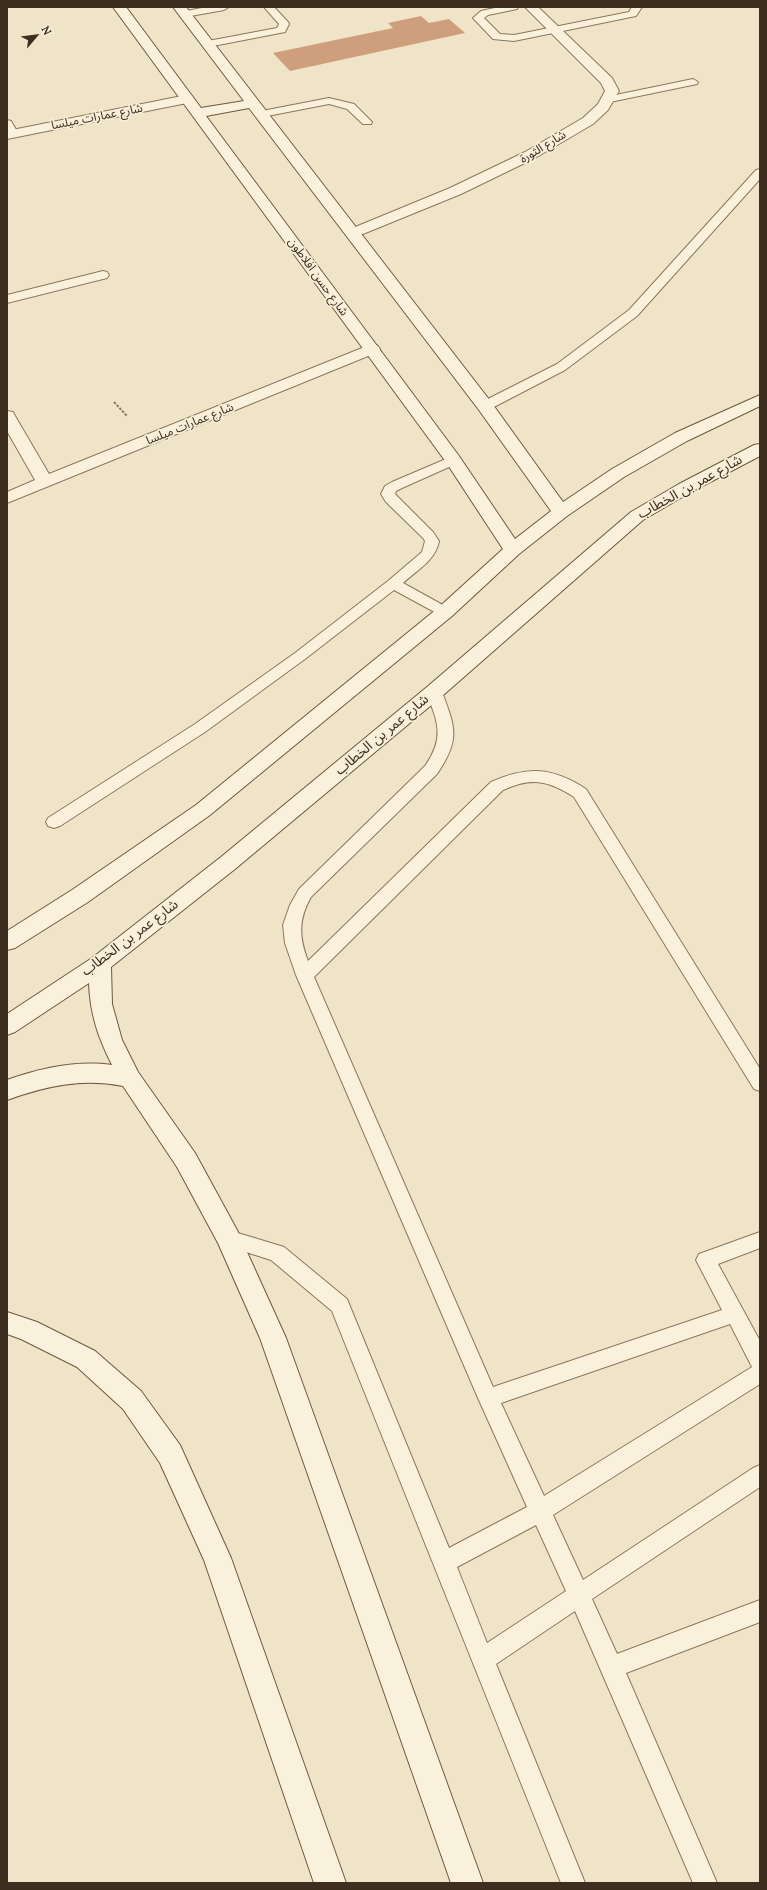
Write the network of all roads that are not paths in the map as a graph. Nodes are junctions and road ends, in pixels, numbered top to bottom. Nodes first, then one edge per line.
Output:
1 (119, 7) edge
2 (224, 7) edge
3 (269, 7) edge
4 (513, 7) edge
5 (531, 7) edge
6 (637, 7) edge
7 (182, 11) edge
8 (554, 30) junction
9 (208, 44) junction
10 (693, 82) dead end
11 (187, 99) junction
12 (610, 99) junction
13 (257, 109) junction
14 (198, 113) junction
15 (367, 122) dead end
16 (9, 130) edge
17 (760, 172) edge
18 (353, 233) junction
19 (103, 275) dead end
20 (7, 299) edge
21 (372, 349) junction
22 (760, 400) edge
23 (485, 406) junction
24 (7, 416) edge
25 (760, 449) edge
26 (453, 460) junction
27 (45, 482) junction
28 (7, 498) edge
29 (561, 512) junction
30 (513, 550) junction
31 (393, 584) junction
32 (445, 612) junction
33 (434, 692) junction
34 (54, 822) dead end
35 (7, 942) edge
36 (100, 964) junction
37 (305, 975) junction
38 (7, 1026) edge
39 (130, 1078) junction
40 (760, 1084) edge
41 (7, 1090) edge
42 (228, 1238) junction
43 (760, 1240) edge
44 (735, 1314) junction
45 (7, 1323) edge
46 (760, 1361) edge
47 (760, 1373) edge
48 (488, 1398) junction
49 (760, 1476) edge
50 (540, 1511) junction
51 (445, 1562) junction
52 (579, 1596) junction
53 (760, 1611) edge
54 (483, 1659) junction
55 (612, 1667) junction
56 (330, 1883) edge
57 (467, 1883) edge
58 (573, 1883) edge
59 (705, 1883) edge

1 - 11 street, شارع حسن افلاطون
2 - 7 lane
3 - 9 lane
4 - 8 lane
5 - 8 street
6 - 8 lane
7 - 9 street
8 - 12 street
9 - 13 street
10 - 12 lane
11 - 14 street, شارع حسن افلاطون
11 - 16 street, شارع عمارات ميلسا
12 - 18 street, شارع الثورة
13 - 14 street
13 - 15 lane
13 - 18 street
14 - 21 street, شارع حسن افلاطون
17 - 23 lane
18 - 23 street
19 - 20 lane
21 - 26 street, شارع حسن افلاطون
21 - 27 street, شارع عمارات ميلسا
22 - 29 street
23 - 29 street
24 - 27 street
25 - 33 street, شارع عمر بن الخطاب
26 - 30 street, شارع حسن افلاطون
26 - 31 lane
27 - 28 street, شارع عمارات ميلسا
29 - 30 street
30 - 32 street
31 - 32 lane
31 - 34 lane
32 - 35 street
33 - 36 street, شارع عمر بن الخطاب
33 - 37 lane
36 - 38 street, شارع عمر بن الخطاب
36 - 39 street
37 - 40 lane
37 - 48 lane
39 - 41 street
39 - 42 street
42 - 51 lane
42 - 57 street
43 - 44 lane
44 - 46 lane
44 - 48 lane
45 - 56 street
47 - 50 lane
48 - 50 lane
49 - 52 lane
50 - 51 lane
50 - 52 lane
51 - 54 lane
52 - 54 lane
52 - 55 lane
53 - 55 lane
54 - 58 lane
55 - 59 lane

